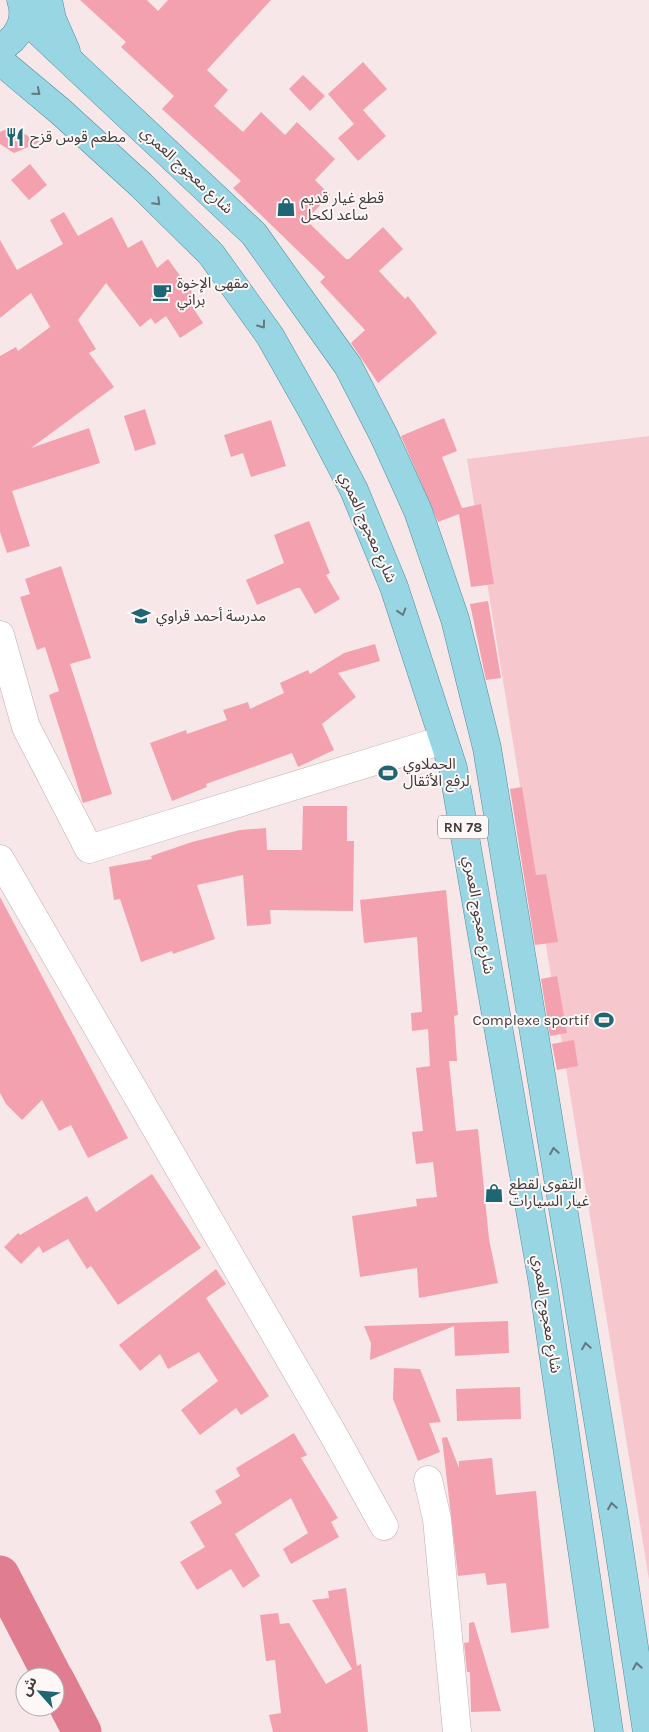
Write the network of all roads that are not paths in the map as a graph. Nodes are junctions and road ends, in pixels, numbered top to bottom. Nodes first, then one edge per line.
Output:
1 (48, 0) edge
2 (22, 8) edge
3 (0, 48) edge
4 (70, 60) junction
5 (0, 61) edge
6 (0, 635) edge
7 (443, 740) junction
8 (0, 859) edge
9 (428, 1480) dead end
10 (384, 1526) dead end
11 (458, 1732) edge
12 (609, 1732) edge
13 (646, 1732) edge

1 - 4 main road, RN 78
2 - 3 main road
2 - 4 main road, شارع معجوج العمري
13 -> 4 main road, شارع معجوج العمري / RN 78
5 -> 7 main road, شارع معجوج العمري / RN 78
6 - 7 street
7 - 12 main road, شارع معجوج العمري / RN 78
8 - 10 street
9 - 11 street

